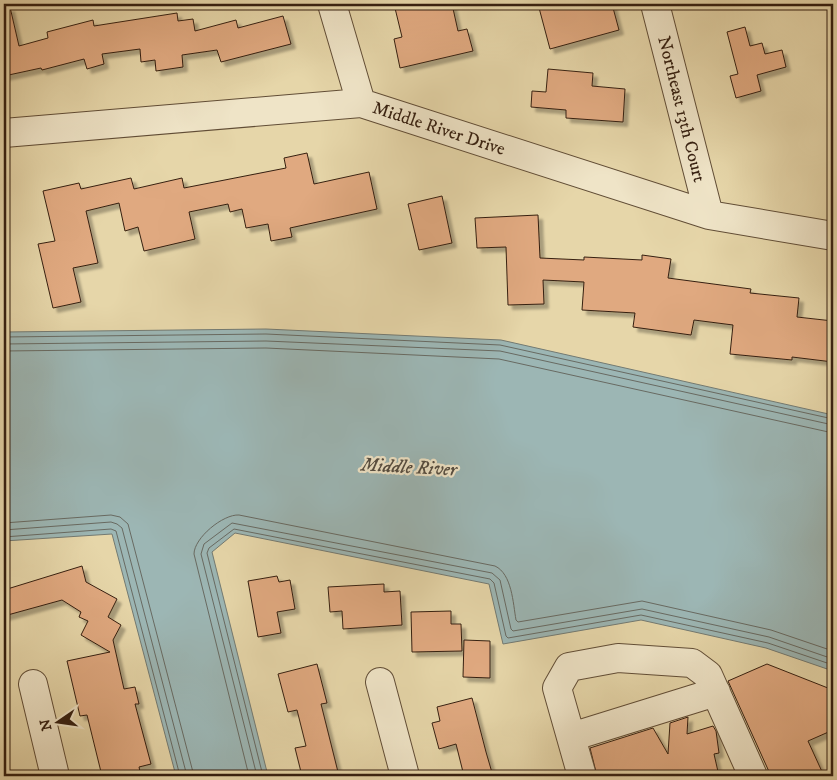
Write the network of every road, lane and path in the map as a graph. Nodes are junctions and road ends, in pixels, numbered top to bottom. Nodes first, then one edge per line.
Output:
1 (332, 4) edge
2 (655, 4) edge
3 (361, 104) junction
4 (4, 133) edge
5 (709, 215) junction
6 (833, 236) edge
7 (380, 682) dead end
8 (32, 684) dead end
9 (716, 692) junction
10 (571, 737) junction
11 (56, 776) edge
12 (405, 776) edge
13 (582, 776) edge
14 (753, 776) edge

1 - 3 street
2 - 5 street, Northeast 13th Court
3 - 4 street, Middle River Drive
3 - 5 street, Middle River Drive
5 - 6 street, Middle River Drive
7 - 12 street
8 - 11 street
9 - 10 street
9 - 10 street
9 - 14 street
10 - 13 street

